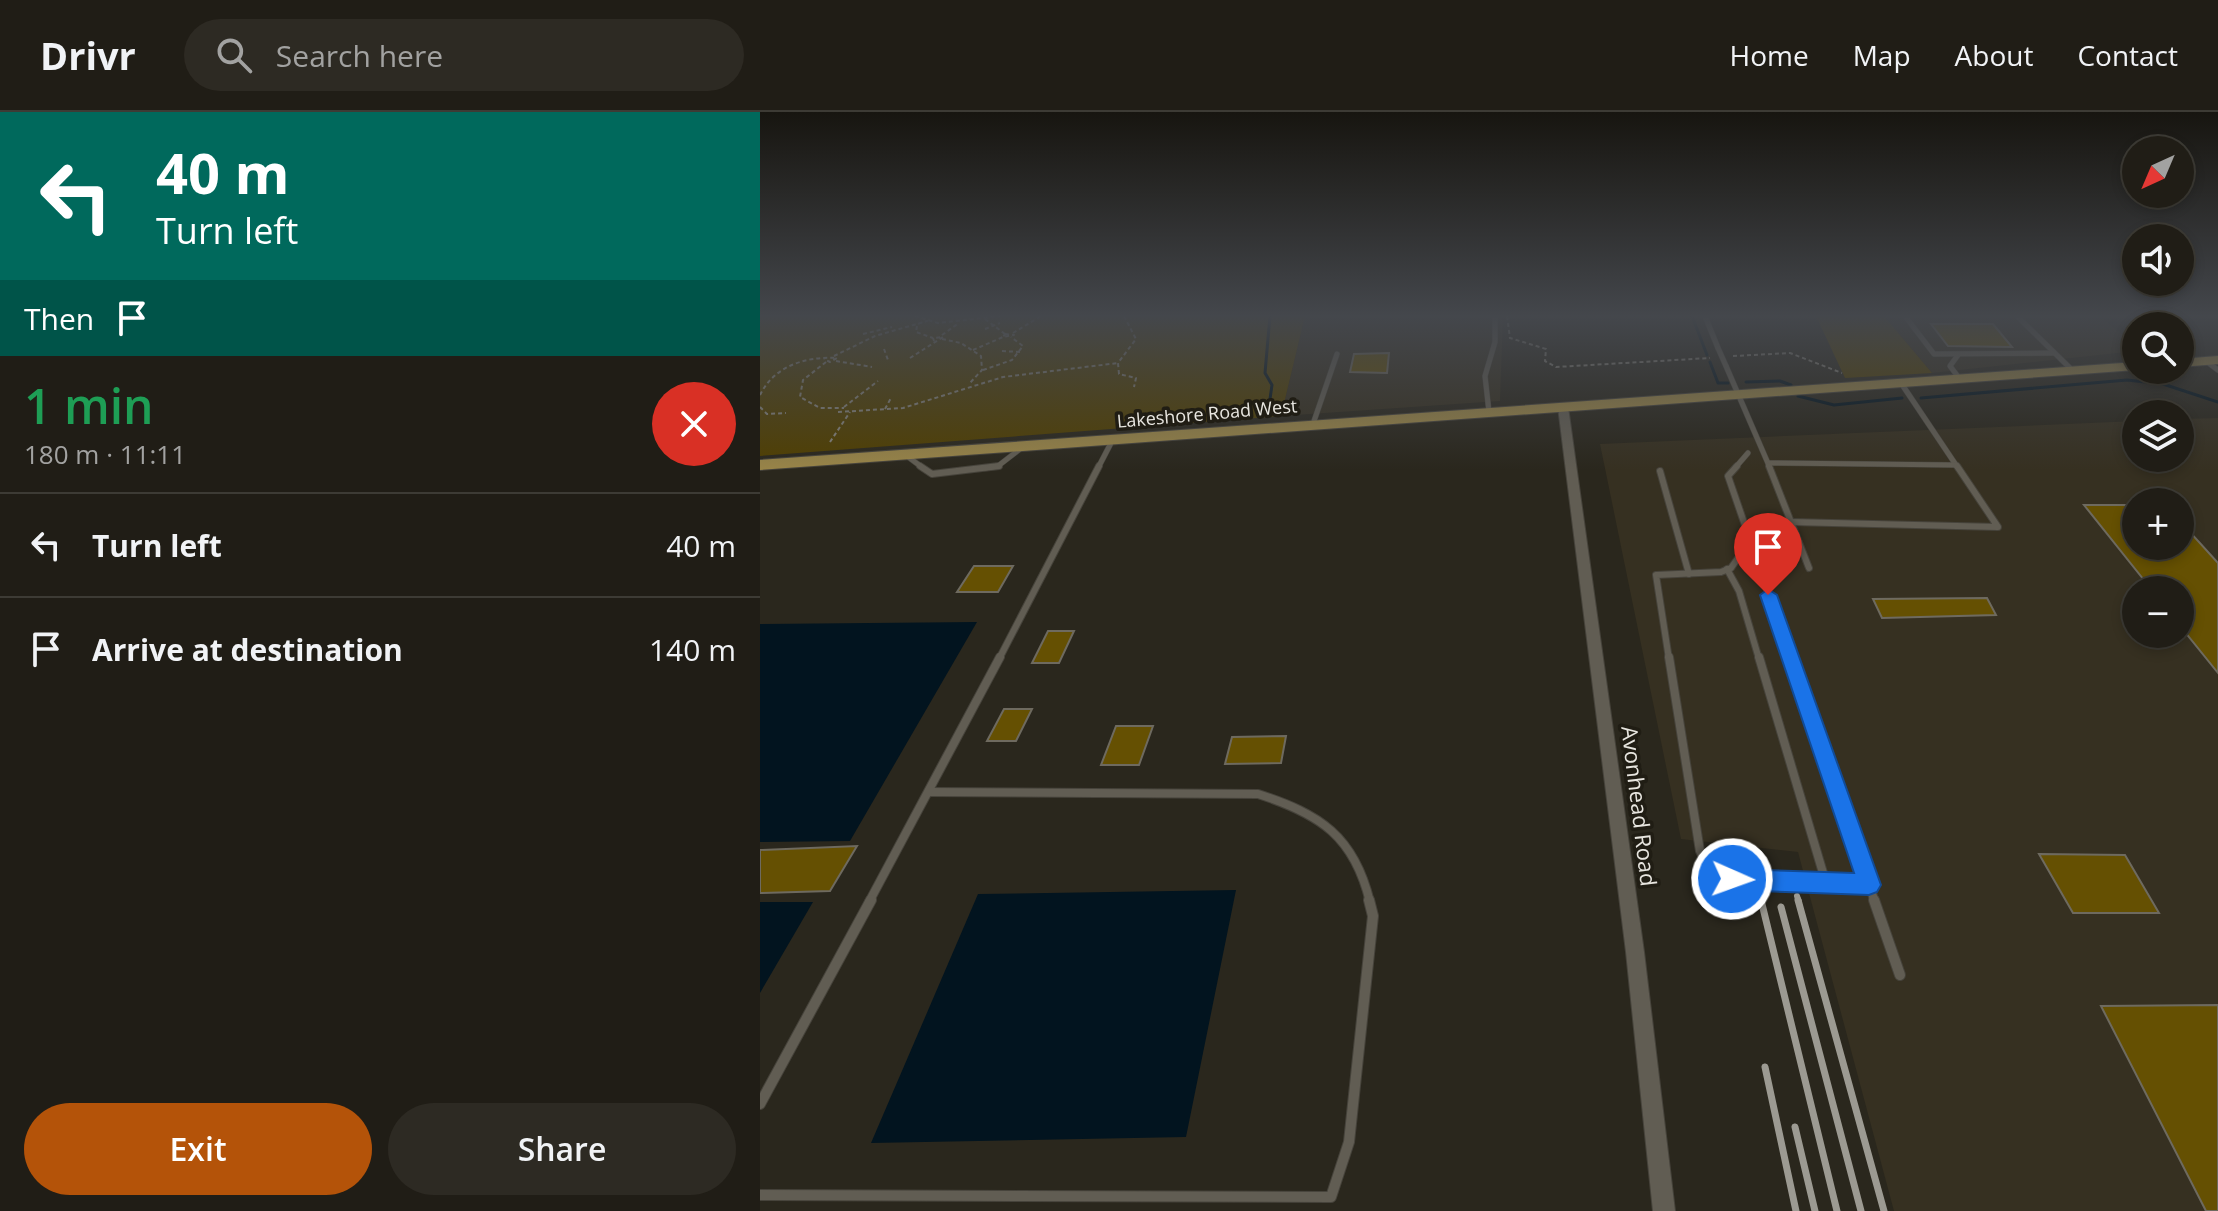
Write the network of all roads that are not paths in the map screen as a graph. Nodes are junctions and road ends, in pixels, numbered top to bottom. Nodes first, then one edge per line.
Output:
1 (1332, 367) edge
2 (1488, 367) edge
3 (1727, 367) edge
4 (1951, 367) edge
5 (2069, 367) edge
6 (2115, 367) edge
7 (2072, 370) junction
8 (1959, 378) junction
9 (1901, 383) junction
10 (1739, 394) junction
11 (1563, 407) junction
12 (1489, 412) junction
13 (1313, 424) junction
14 (1760, 439) junction
15 (1111, 443) junction
16 (1769, 463) junction
17 (760, 465) edge
18 (1956, 465) junction
19 (1660, 471) dead end
20 (1791, 522) junction
21 (1750, 541) junction
22 (1809, 568) dead end
23 (1727, 569) junction
24 (1689, 574) junction
25 (929, 792) junction
26 (1826, 883) junction
27 (1869, 885) junction
28 (1900, 975) dead end
29 (760, 1104) edge
30 (760, 1195) edge
31 (1664, 1211) edge

1 - 13 lane
2 - 12 lane
3 - 10 lane, bridge
4 - 8 lane
5 - 7 lane
6 - 7 main road, Lakeshore Road West
7 - 8 main road, Lakeshore Road West
8 - 9 main road, Lakeshore Road West
9 - 10 main road, Lakeshore Road West
9 - 18 lane
10 - 11 main road, Lakeshore Road West
10 - 14 lane
11 - 12 main road, Lakeshore Road West
11 - 31 street, Avonhead Road
12 - 13 main road, Lakeshore Road West
13 - 15 main road, Lakeshore Road West
14 - 16 lane
14 - 21 lane
15 - 17 main road, Lakeshore Road West
15 - 25 lane
16 - 18 lane
16 - 20 lane
18 - 20 lane
19 - 24 lane
20 - 22 lane
21 - 23 lane
21 - 27 lane
23 - 24 lane
23 - 26 lane
24 - 26 lane
25 - 29 lane
25 - 30 lane
26 - 27 lane
27 - 28 lane

